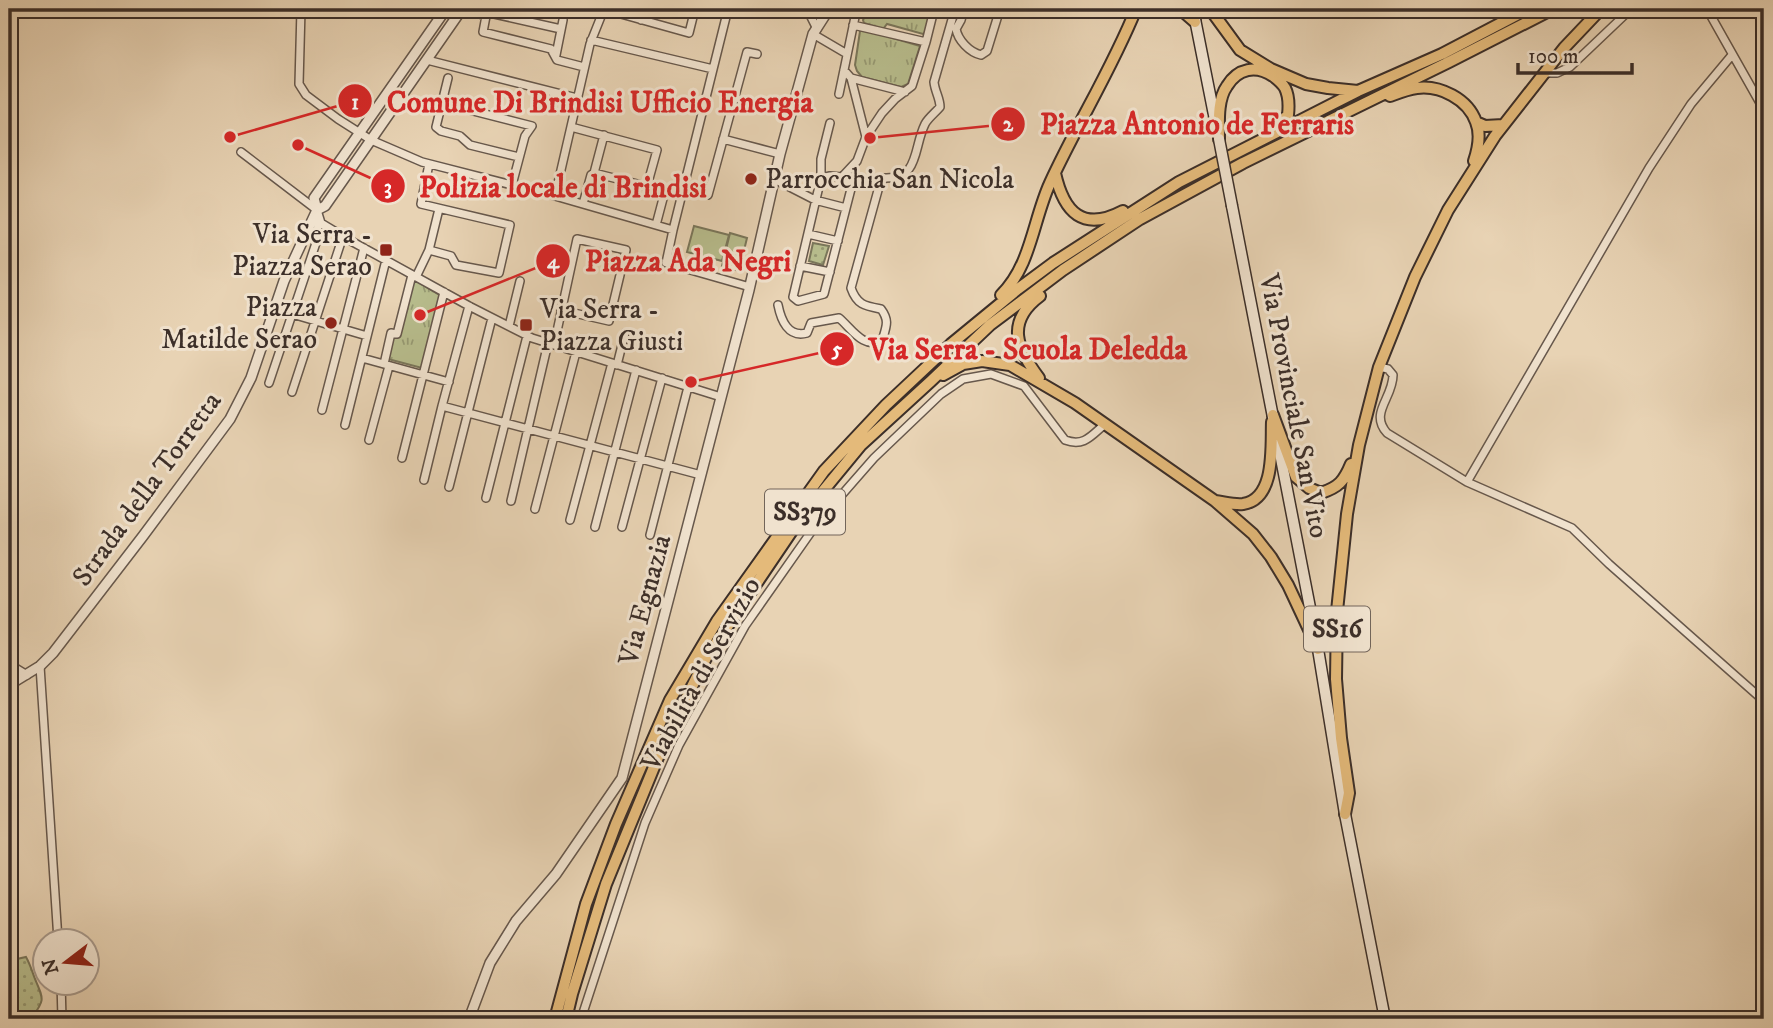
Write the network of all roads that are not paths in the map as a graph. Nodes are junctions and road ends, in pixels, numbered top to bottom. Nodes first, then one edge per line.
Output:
1 (301, 9) edge
2 (446, 9) edge
3 (604, 9) edge
4 (644, 9) edge
5 (695, 9) edge
6 (728, 9) edge
7 (807, 9) edge
8 (828, 9) edge
9 (860, 9) edge
10 (932, 9) edge
11 (955, 9) edge
12 (964, 9) edge
13 (1000, 9) edge
14 (1136, 9) edge
15 (1142, 9) edge
16 (1180, 9) edge
17 (1193, 9) edge
18 (1210, 9) edge
19 (1528, 9) edge
20 (1553, 9) edge
21 (1601, 9) edge
22 (1631, 9) edge
23 (1707, 9) edge
24 (466, 10) edge
25 (486, 16) junction
26 (563, 20) dead end
27 (641, 20) junction
28 (1131, 21) junction
29 (1195, 22) junction
30 (853, 25) junction
31 (561, 29) junction
32 (815, 32) junction
33 (591, 40) junction
34 (926, 42) junction
35 (757, 54) dead end
36 (847, 54) junction
37 (1732, 55) junction
38 (556, 56) junction
39 (427, 60) junction
40 (584, 67) junction
41 (713, 69) junction
42 (844, 70) junction
43 (1545, 73) junction
44 (448, 78) dead end
45 (851, 78) junction
46 (1358, 91) junction
47 (905, 92) junction
48 (839, 94) dead end
49 (577, 98) junction
50 (442, 103) junction
51 (1764, 110) edge
52 (1476, 122) junction
53 (830, 123) dead end
54 (1503, 125) junction
55 (571, 127) junction
56 (360, 132) junction
57 (1301, 134) junction
58 (604, 135) junction
59 (866, 137) junction
60 (723, 139) junction
61 (1219, 139) junction
62 (371, 140) junction
63 (1242, 150) junction
64 (241, 152) dead end
65 (780, 154) junction
66 (519, 157) junction
67 (429, 164) junction
68 (594, 173) junction
69 (1055, 173) junction
70 (1471, 173) junction
71 (842, 177) junction
72 (821, 178) junction
73 (774, 179) junction
74 (1178, 182) junction
75 (512, 185) junction
76 (647, 186) junction
77 (684, 187) junction
78 (555, 196) junction
79 (815, 200) junction
80 (583, 204) junction
81 (846, 208) junction
82 (439, 209) junction
83 (317, 210) junction
84 (656, 225) junction
85 (673, 230) junction
86 (808, 234) junction
87 (343, 236) junction
88 (838, 241) junction
89 (1100, 246) junction
90 (364, 248) junction
91 (429, 250) junction
92 (386, 260) junction
93 (800, 266) junction
94 (830, 272) junction
95 (414, 276) junction
96 (520, 281) dead end
97 (750, 287) junction
98 (444, 292) junction
99 (778, 305) dead end
100 (469, 306) junction
101 (561, 310) junction
102 (292, 314) junction
103 (492, 318) junction
104 (316, 321) junction
105 (509, 326) junction
106 (343, 329) junction
107 (625, 333) dead end
108 (367, 336) junction
109 (527, 336) junction
110 (551, 344) junction
111 (951, 344) junction
112 (576, 352) junction
113 (362, 358) junction
114 (614, 364) junction
115 (386, 365) junction
116 (1380, 366) junction
117 (636, 370) junction
118 (423, 375) junction
119 (662, 378) junction
120 (931, 381) junction
121 (449, 382) junction
122 (269, 383) dead end
123 (1043, 383) junction
124 (688, 387) junction
125 (292, 391) dead end
126 (721, 397) junction
127 (442, 406) junction
128 (322, 411) dead end
129 (468, 413) junction
130 (1273, 415) junction
131 (505, 423) junction
132 (1105, 424) junction
133 (345, 425) dead end
134 (528, 429) junction
135 (554, 436) junction
136 (369, 440) dead end
137 (590, 445) junction
138 (1359, 445) junction
139 (614, 452) junction
140 (402, 458) dead end
141 (639, 458) junction
142 (668, 466) junction
143 (701, 475) junction
144 (425, 480) dead end
145 (1467, 482) junction
146 (449, 487) dead end
147 (486, 498) dead end
148 (511, 500) dead end
149 (1215, 501) junction
150 (536, 509) dead end
151 (570, 520) dead end
152 (595, 527) dead end
153 (622, 527) dead end
154 (650, 535) dead end
155 (1318, 649) junction
156 (9, 664) edge
157 (40, 666) junction
158 (27, 675) junction
159 (9, 685) edge
160 (1764, 701) edge
161 (1345, 814) junction
162 (57, 926) edge
163 (61, 996) edge
164 (62, 1019) edge
165 (469, 1019) edge
166 (555, 1019) edge
167 (566, 1019) edge
168 (581, 1019) edge
169 (1385, 1019) edge

1 - 56 street
2 - 56 street, Strada della Torretta
3 - 27 street
3 - 33 street
4 - 27 street
5 - 27 street
6 - 41 street
7 - 32 street
8 - 32 street, Via Egnazia
9 - 30 street
10 - 34 street
11 - 99 street
12 - 13 street
14 - 28 highway
15 - 28 highway
16 - 29 highway
17 - 29 main road, Via Provinciale San Vito
18 - 46 highway
19 - 46 highway
20 - 57 highway, SS379
21 - 43 highway, SS16
22 - 43 street
23 - 37 street
24 - 25 street
24 - 39 street, Strada della Torretta
25 - 31 street
25 - 38 street
26 - 31 street
28 - 69 highway
29 - 61 main road, Via Provinciale San Vito
30 - 34 street
30 - 36 street
31 - 38 street
32 - 36 street
32 - 65 street, Via Egnazia
33 - 40 street
33 - 41 street
34 - 47 street
35 - 60 street
36 - 42 street
37 - 51 street
37 - 145 street
38 - 40 street
39 - 49 street
39 - 62 street, Strada della Torretta
40 - 49 street
41 - 77 street
42 - 45 street
42 - 48 street
43 - 54 highway, SS16
44 - 50 street
45 - 47 street
45 - 59 street
46 - 63 highway
47 - 59 street
49 - 55 street
50 - 66 street
50 - 66 street
52 - 54 highway
52 - 57 highway
52 - 70 highway
53 - 72 street
54 - 70 highway, SS16
55 - 58 street
55 - 78 street
56 - 62 street
56 - 83 street, Strada della Torretta
57 - 89 highway, SS379
58 - 68 street
58 - 76 street
59 - 71 street
60 - 65 street
60 - 77 street
61 - 63 highway
61 - 130 main road, Via Provinciale San Vito, bridge
62 - 67 street
62 - 83 street, Strada della Torretta
63 - 74 highway
64 - 83 street
65 - 73 street, Via Egnazia
66 - 75 street
67 - 75 street
67 - 82 street
68 - 76 street
68 - 80 street
69 - 74 highway
69 - 111 highway
70 - 116 highway, SS16
71 - 72 street
71 - 81 street
72 - 79 street
73 - 79 street
73 - 97 street, Via Egnazia
74 - 111 highway, SS379
75 - 78 street
76 - 84 street
77 - 85 street
78 - 80 street
79 - 81 street
79 - 86 street
80 - 84 street
81 - 88 street
82 - 91 street
82 - 91 street
83 - 87 street
83 - 102 street, Strada della Torretta
83 - 157 street, Strada della Torretta
84 - 85 street
85 - 97 street
86 - 88 street
86 - 93 street
87 - 90 street
87 - 104 street
88 - 94 street
89 - 120 highway, SS379
89 - 123 highway
90 - 92 street
90 - 106 street
91 - 95 street
92 - 95 street
92 - 108 street
93 - 94 street
93 - 94 street
95 - 98 street
95 - 115 street
96 - 105 street
97 - 126 street, Via Egnazia
98 - 100 street
98 - 118 street
100 - 103 street
100 - 121 street
101 - 101 street
101 - 110 street
102 - 104 street
102 - 122 street, Strada della Torretta
103 - 105 street
103 - 129 street
104 - 106 street
104 - 125 street
105 - 109 street
106 - 108 street
106 - 128 street
107 - 114 street
108 - 113 street
109 - 110 street
109 - 131 street
110 - 112 street
110 - 134 street
111 - 166 highway, SS379
112 - 114 street
112 - 135 street
113 - 115 street
113 - 133 street
114 - 117 street
114 - 137 street
115 - 118 street
115 - 136 street
116 - 138 highway, SS16
116 - 145 street
117 - 119 street
117 - 139 street
118 - 121 street
118 - 140 street
119 - 124 street
119 - 141 street
120 - 123 highway
120 - 167 highway, SS379
121 - 127 street
123 - 132 highway
124 - 126 street
124 - 142 street
126 - 143 street, Via Egnazia
127 - 129 street
127 - 144 street
129 - 131 street
129 - 146 street
130 - 138 highway
130 - 149 highway
130 - 155 main road, Via Provinciale San Vito
131 - 134 street
131 - 147 street
132 - 149 highway
132 - 168 street, Viabilità di Servizio
134 - 135 street
134 - 148 street
135 - 137 street
135 - 150 street
137 - 139 street
137 - 151 street
138 - 161 highway, SS16
139 - 141 street
139 - 152 street
141 - 142 street
141 - 153 street
142 - 143 street
142 - 154 street
143 - 165 street, Via Egnazia
145 - 160 street
149 - 155 highway
155 - 161 main road, Via Provinciale San Vito
156 - 158 street
157 - 158 street, Strada della Torretta
157 - 162 street
158 - 159 street, Strada della Torretta
161 - 169 main road, Via Provinciale San Vito
163 - 164 street

